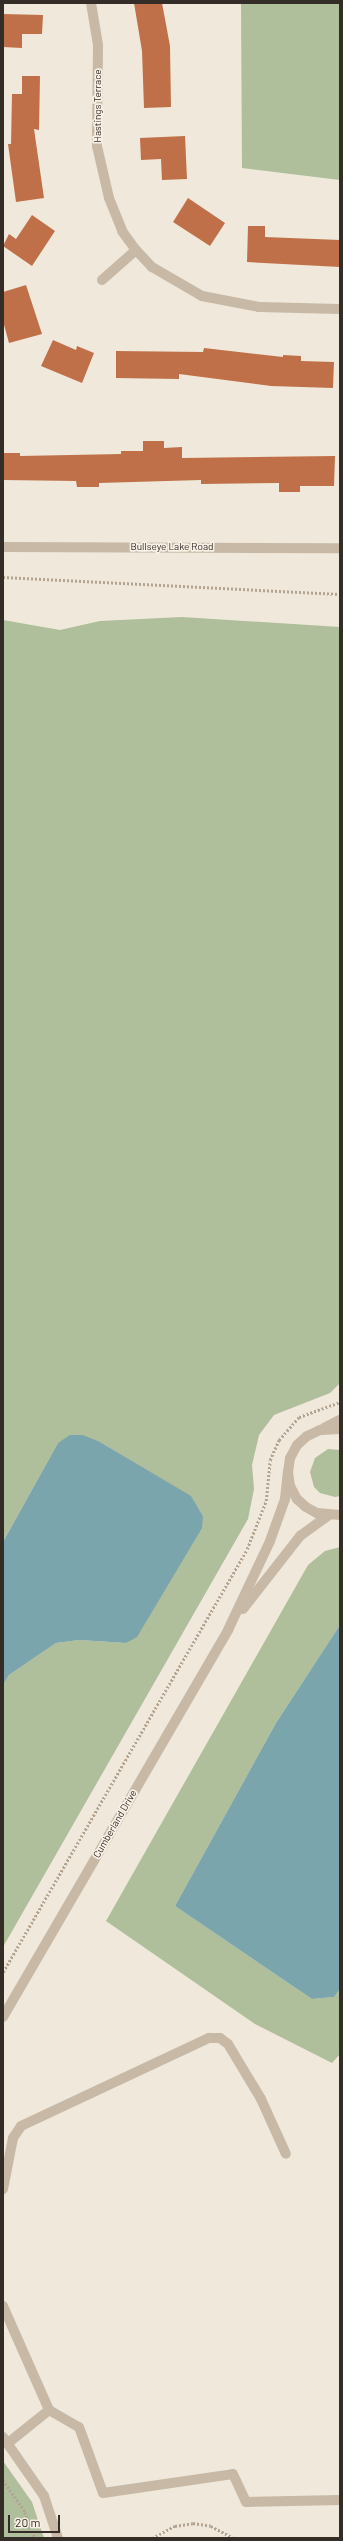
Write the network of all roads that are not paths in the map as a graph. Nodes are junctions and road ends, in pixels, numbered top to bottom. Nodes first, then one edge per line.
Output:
1 (90, 3) edge
2 (136, 250) junction
3 (102, 280) dead end
4 (340, 309) edge
5 (3, 547) edge
6 (340, 548) edge
7 (340, 1420) edge
8 (340, 1429) edge
9 (320, 1430) junction
10 (288, 1472) junction
11 (329, 1515) junction
12 (340, 1515) edge
13 (228, 1630) junction
14 (3, 2017) edge
15 (6, 2154) edge
16 (286, 2154) dead end
17 (3, 2189) edge
18 (3, 2306) edge
19 (49, 2410) junction
20 (6, 2440) edge
21 (340, 2500) edge
22 (58, 2538) edge

1 - 2 street, Hastings Terrace
2 - 3 street
2 - 4 street, Hastings Terrace
5 - 6 street, Bullseye Lake Road
7 - 9 street
8 - 9 street
9 - 10 street, Cumberland Drive
10 - 11 street
10 - 13 street, Cumberland Drive
11 - 12 street
11 - 13 street, Cumberland Drive
13 - 14 street, Cumberland Drive
15 - 16 street
15 - 17 street
18 - 19 street
19 - 20 street
19 - 21 street
20 - 22 street

